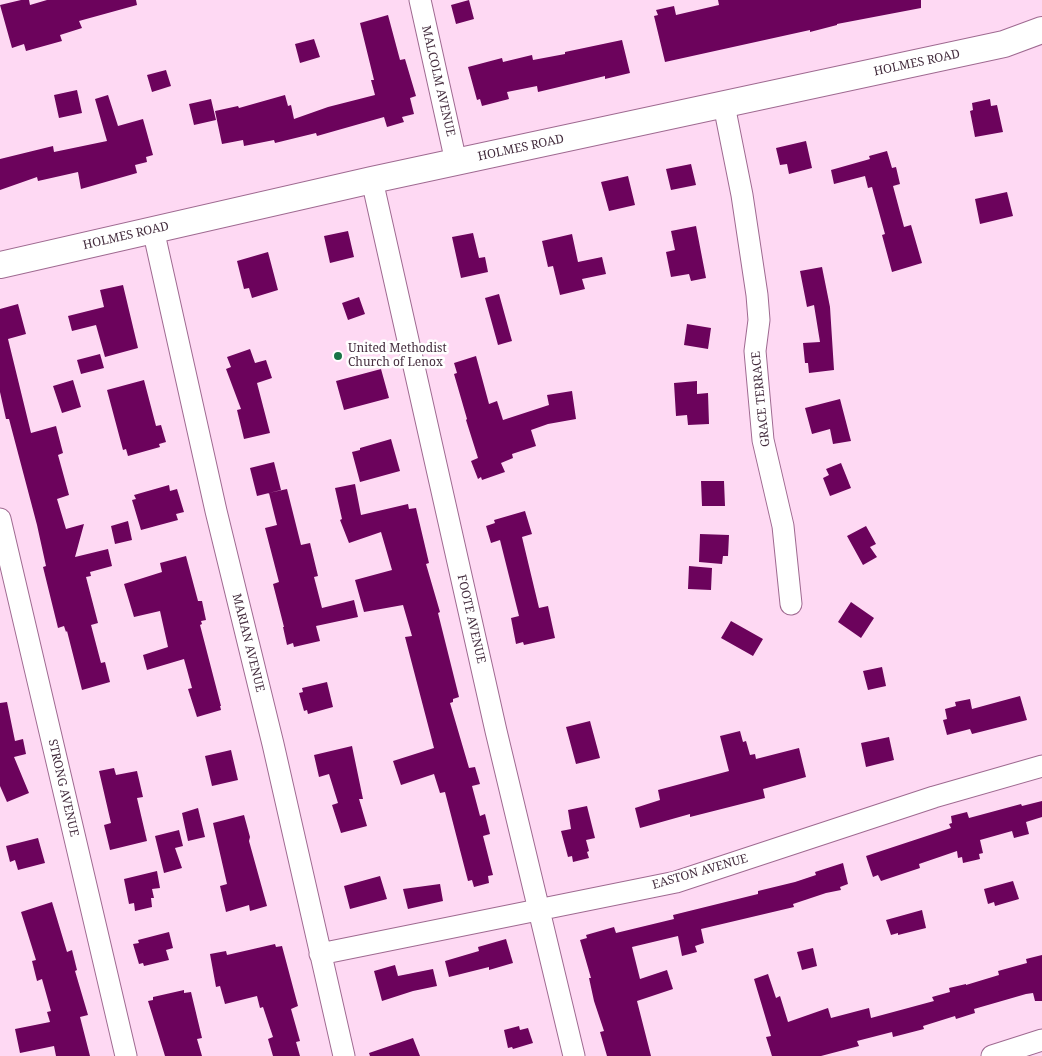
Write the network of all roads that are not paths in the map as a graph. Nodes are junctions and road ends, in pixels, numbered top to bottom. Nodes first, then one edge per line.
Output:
1 (420, 0) edge
2 (1042, 30) edge
3 (724, 105) junction
4 (456, 162) junction
5 (372, 180) junction
6 (153, 229) junction
7 (0, 264) edge
8 (0, 519) edge
9 (791, 604) dead end
10 (1042, 766) edge
11 (540, 910) junction
12 (320, 954) junction
13 (1042, 1040) edge
14 (126, 1056) edge
15 (344, 1056) edge
16 (574, 1056) edge
17 (992, 1056) edge

1 - 4 street, MALCOLM AVENUE
2 - 3 street, HOLMES ROAD
3 - 4 street, HOLMES ROAD
3 - 9 street, GRACE TERRACE
4 - 5 street, HOLMES ROAD
5 - 6 street, HOLMES ROAD
5 - 11 street, FOOTE AVENUE
6 - 7 street, HOLMES ROAD
6 - 12 street, MARIAN AVENUE
8 - 14 street, STRONG AVENUE
10 - 11 street, EASTON AVENUE
11 - 12 street, EASTON AVENUE
11 - 16 street, FOOTE AVENUE
12 - 15 street, MARIAN AVENUE
13 - 17 street

